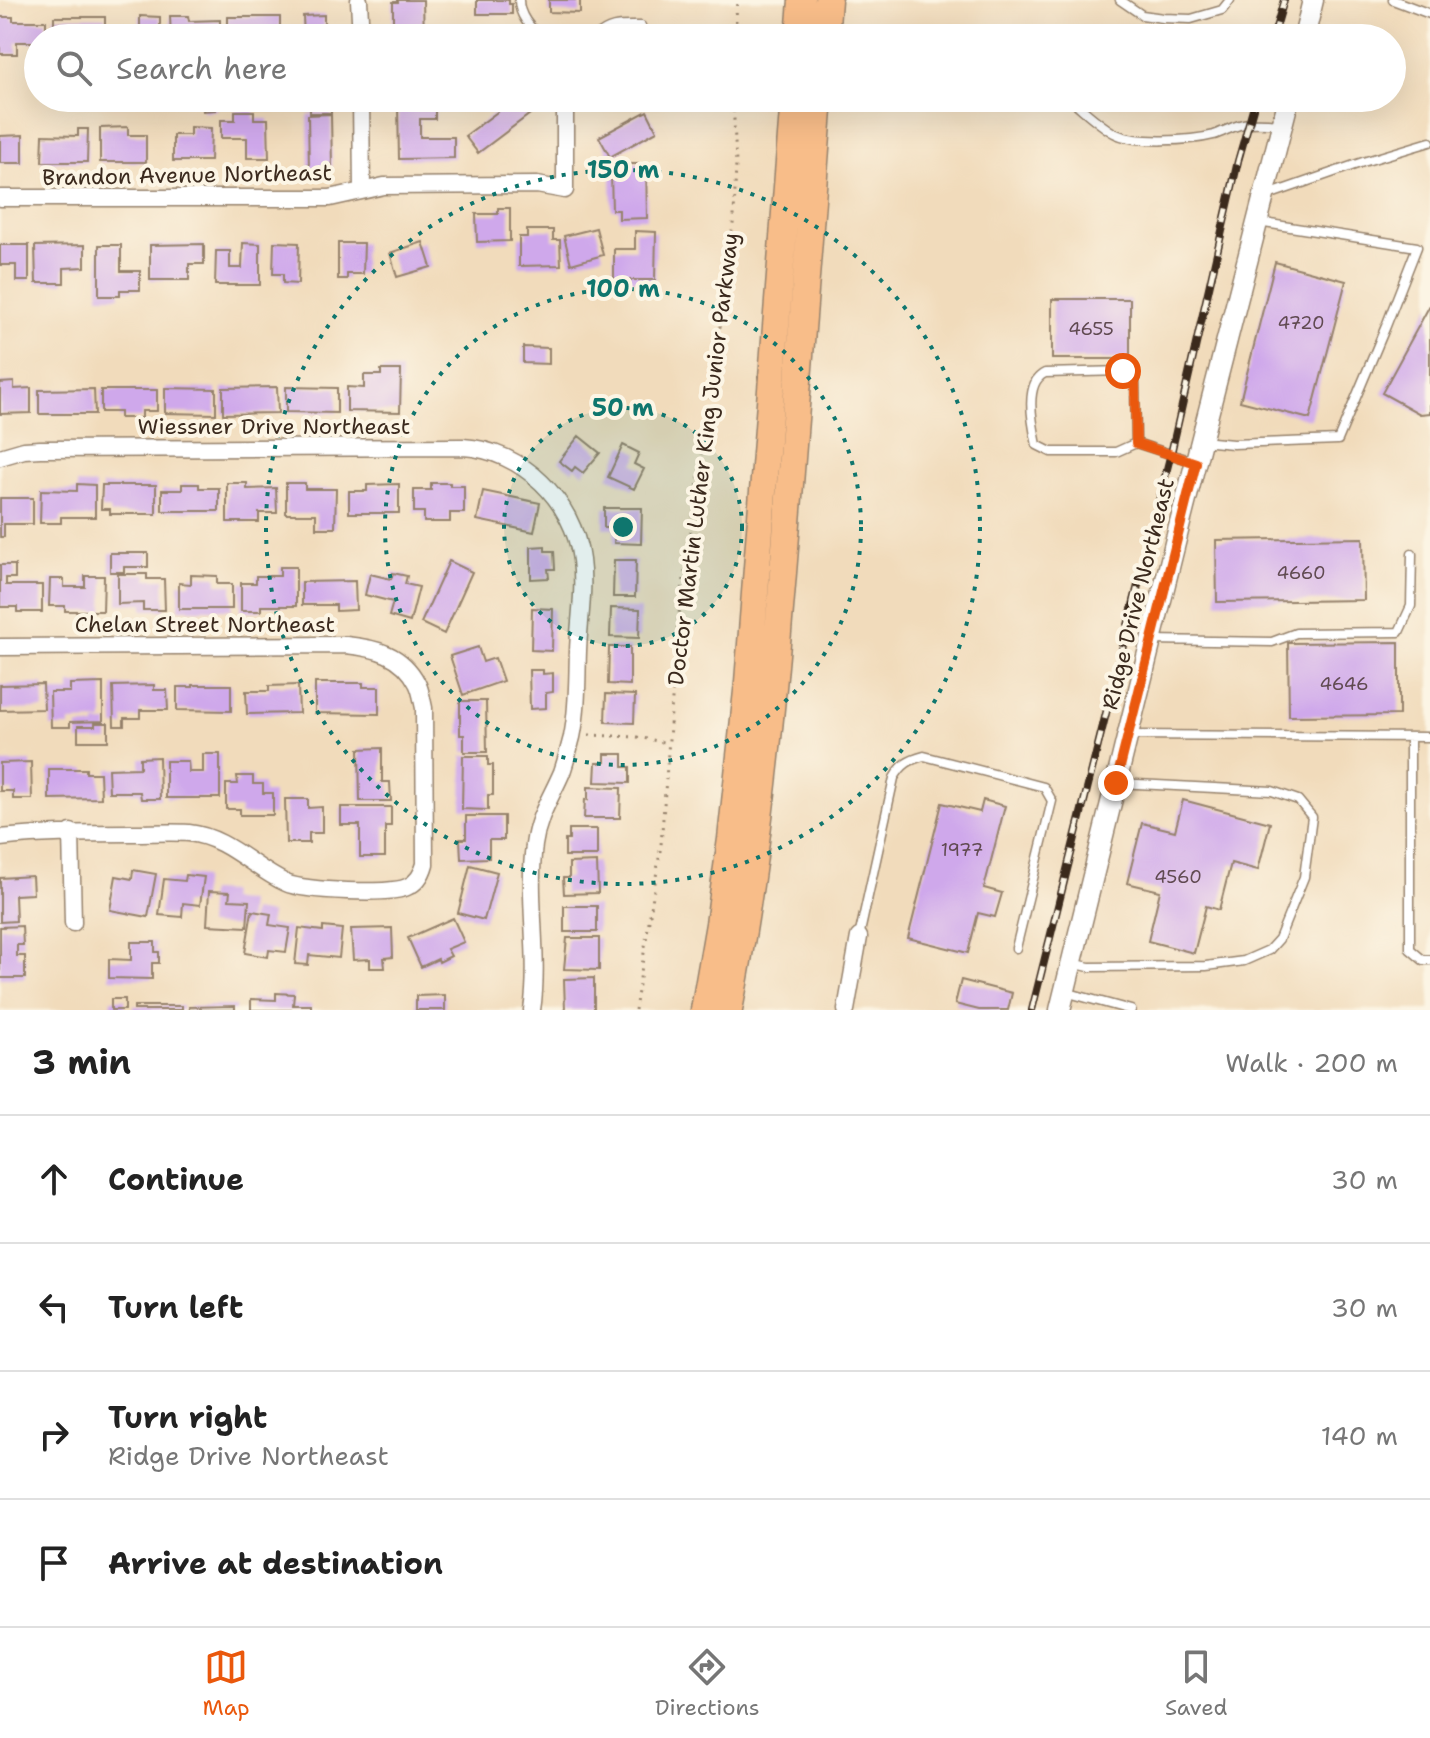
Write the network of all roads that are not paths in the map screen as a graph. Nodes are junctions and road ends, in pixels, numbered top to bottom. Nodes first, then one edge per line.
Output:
1 (359, 0) edge
2 (519, 0) edge
3 (802, 0) edge
4 (828, 0) edge
5 (1120, 0) edge
6 (1230, 0) edge
7 (1313, 0) edge
8 (1393, 0) edge
9 (1430, 14) edge
10 (360, 24) edge
11 (527, 24) edge
12 (800, 24) edge
13 (826, 24) edge
14 (1307, 24) edge
15 (361, 112) edge
16 (565, 112) edge
17 (793, 112) edge
18 (819, 112) edge
19 (1086, 112) edge
20 (1285, 112) edge
21 (1282, 124) junction
22 (1430, 142) edge
23 (362, 191) junction
24 (1263, 197) junction
25 (0, 198) edge
26 (1257, 222) junction
27 (1201, 441) junction
28 (1136, 443) junction
29 (0, 457) edge
30 (1196, 463) junction
31 (1412, 554) dead end
32 (1151, 640) junction
33 (0, 647) edge
34 (1127, 735) junction
35 (1410, 737) junction
36 (1430, 737) edge
37 (1116, 783) junction
38 (71, 832) junction
39 (0, 838) edge
40 (73, 923) dead end
41 (859, 937) joint
42 (1016, 948) dead end
43 (1430, 960) edge
44 (1072, 963) junction
45 (1062, 1001) edge
46 (1113, 1008) edge
47 (532, 1010) edge
48 (704, 1010) edge
49 (729, 1010) edge
50 (846, 1010) edge
51 (1131, 1010) edge

1 - 10 street
2 - 11 lane
3 - 12 highway
4 - 13 highway
5 - 6 lane
7 - 14 street
8 - 9 lane
15 - 23 street
16 - 23 street, Brandon Avenue Northeast
17 - 48 highway
18 - 49 highway
19 - 21 lane
20 - 21 street, Ridge Drive Northeast
21 - 24 street, Ridge Drive Northeast
22 - 24 lane
23 - 25 street, Brandon Avenue Northeast
24 - 26 street, Ridge Drive Northeast
26 - 27 street, Ridge Drive Northeast
26 - 27 lane
27 - 30 street, Ridge Drive Northeast
28 - 28 lane
28 - 30 lane
29 - 47 street, Wiessner Drive Northeast
30 - 32 street, Ridge Drive Northeast
31 - 32 lane
32 - 34 street, Ridge Drive Northeast
33 - 38 street, Chelan Street Northeast
34 - 35 lane
34 - 37 street, Ridge Drive Northeast
35 - 36 lane
35 - 43 lane
37 - 44 street, Ridge Drive Northeast
37 - 44 lane
38 - 39 street
38 - 40 street
41 - 42 lane
41 - 50 street
44 - 45 street, Ridge Drive Northeast
45 - 46 lane
46 - 51 lane

